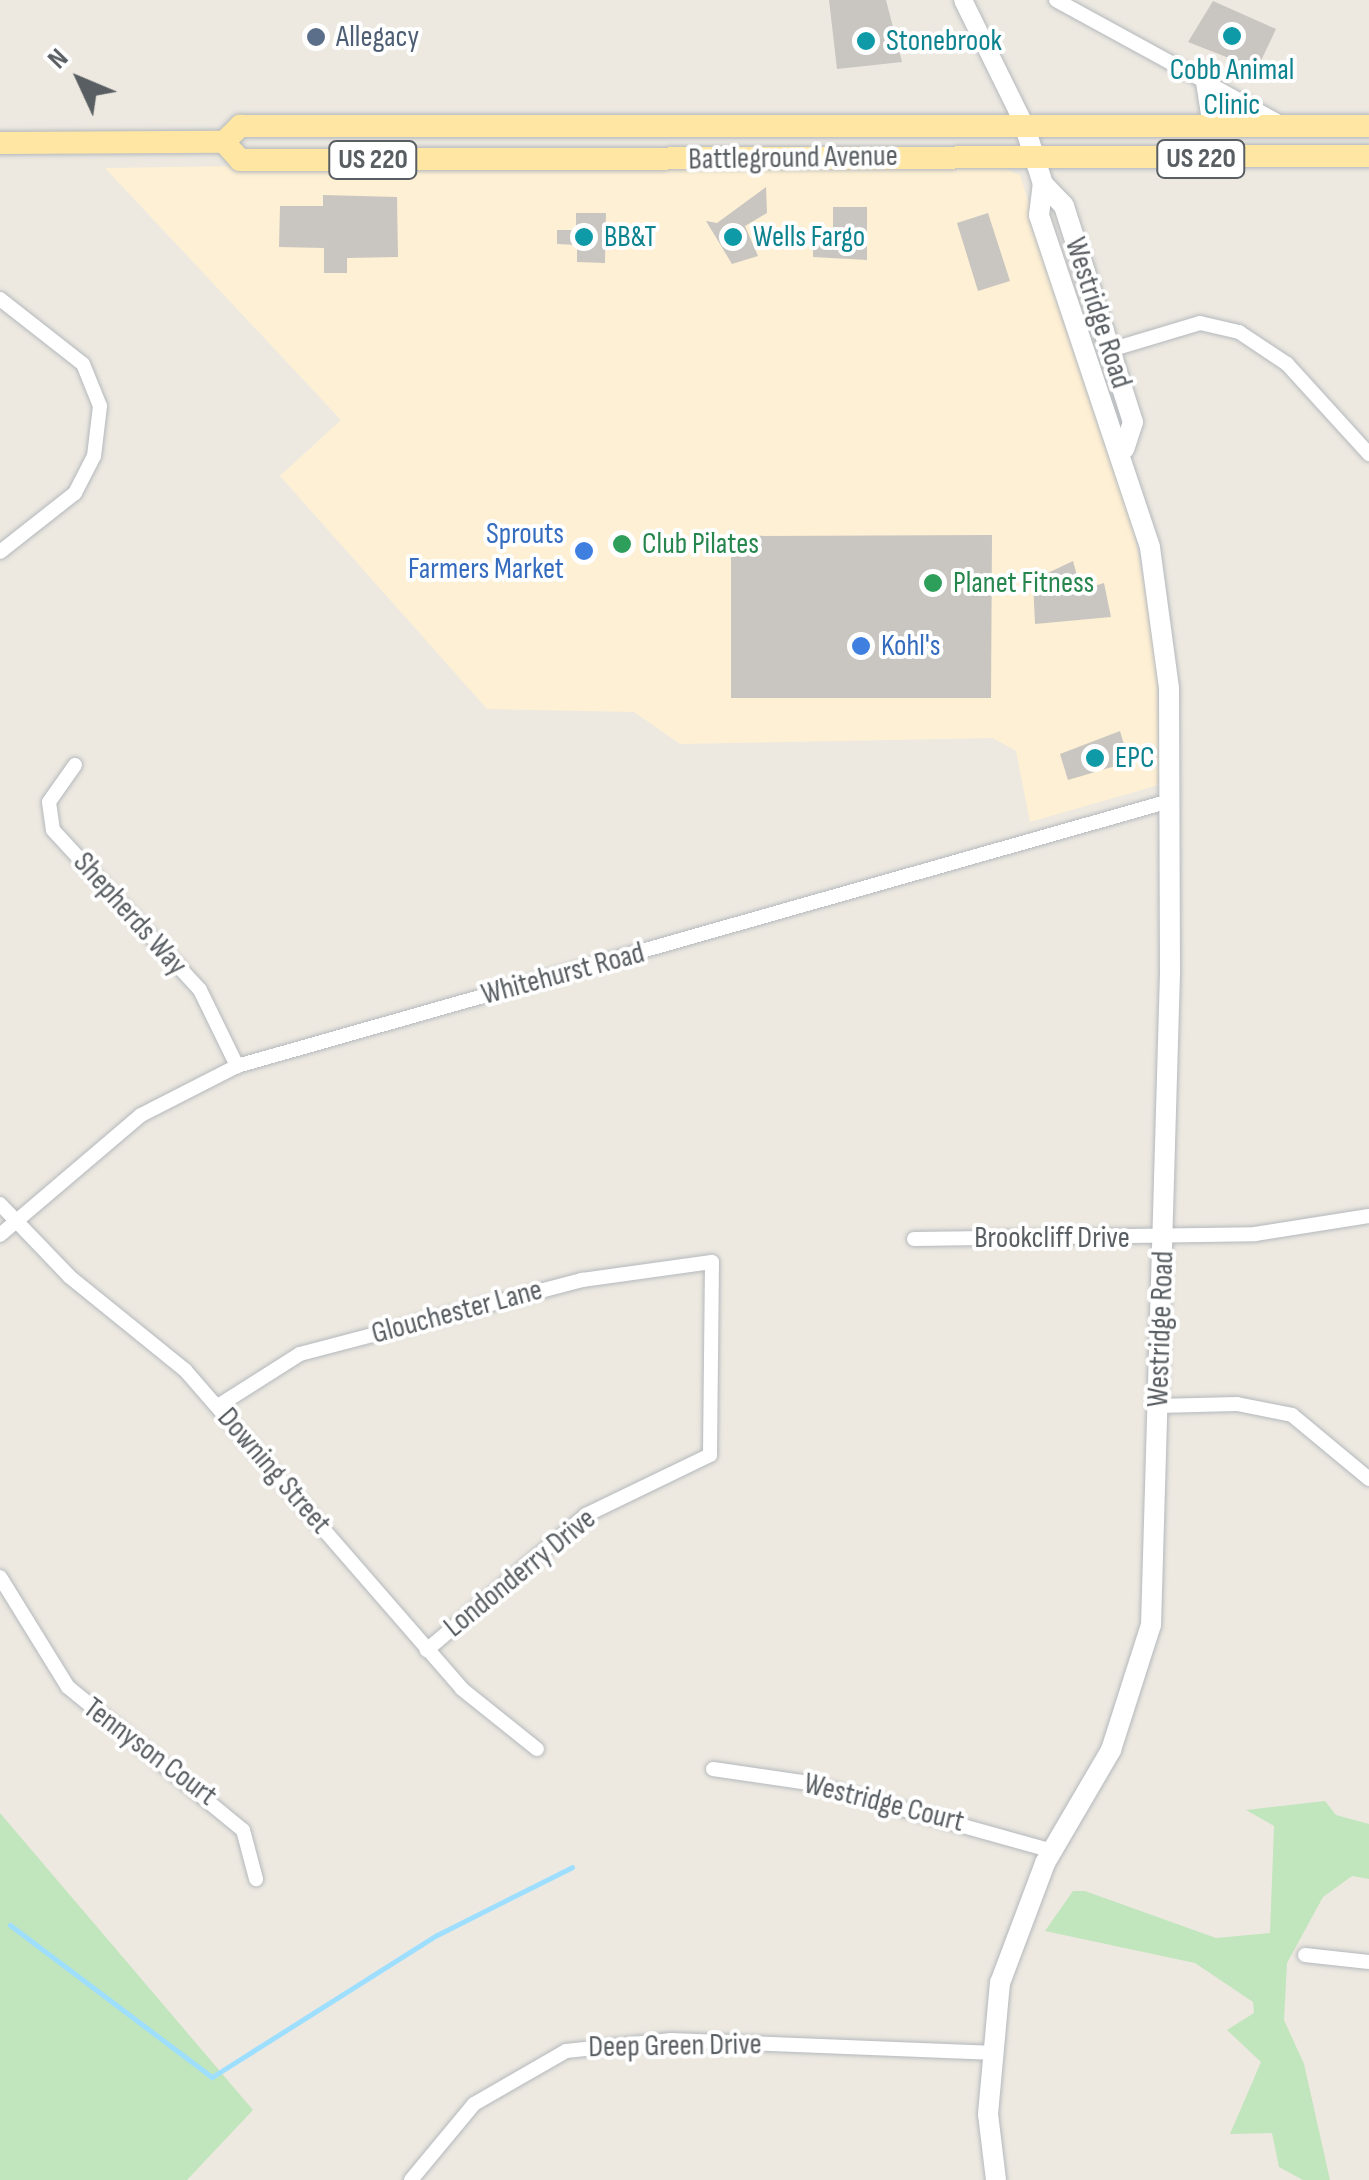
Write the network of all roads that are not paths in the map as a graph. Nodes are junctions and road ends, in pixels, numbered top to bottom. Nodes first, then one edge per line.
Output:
1 (964, 0) edge
2 (1056, 0) edge
3 (1203, 82) junction
4 (574, 124) junction
5 (1024, 124) junction
6 (1285, 125) junction
7 (1369, 126) edge
8 (1210, 127) junction
9 (224, 142) junction
10 (0, 143) edge
11 (1034, 154) junction
12 (1369, 156) edge
13 (499, 160) junction
14 (1043, 184) junction
15 (0, 299) edge
16 (1110, 350) junction
17 (1124, 449) junction
18 (1369, 454) edge
19 (0, 552) edge
20 (75, 765) dead end
21 (1170, 800) junction
22 (237, 1066) junction
23 (0, 1204) edge
24 (1369, 1216) edge
25 (15, 1221) junction
26 (0, 1235) edge
27 (1165, 1238) junction
28 (914, 1239) dead end
29 (712, 1262) joint
30 (218, 1406) junction
31 (1158, 1406) junction
32 (1369, 1479) edge
33 (0, 1577) edge
34 (427, 1650) junction
35 (537, 1750) dead end
36 (713, 1769) dead end
37 (1052, 1850) junction
38 (256, 1879) dead end
39 (1305, 1956) dead end
40 (1369, 1962) edge
41 (990, 2053) junction
42 (412, 2180) edge
43 (996, 2180) edge

1 - 5 street, Westridge Road
2 - 3 street
3 - 6 street
3 - 8 street
4 - 5 main road, Battleground Avenue / US 220
4 - 9 main road, Battleground Avenue / US 220
4 - 13 main road
5 - 8 main road, Battleground Avenue / US 220
5 - 11 main road, Westridge Road
6 - 7 main road, Battleground Avenue / US 220
6 - 8 main road, Battleground Avenue / US 220
9 - 10 main road, Battleground Avenue / US 220
9 - 13 main road, Battleground Avenue / US 220
11 - 12 main road, Battleground Avenue / US 220
11 - 13 main road, Battleground Avenue / US 220
11 - 14 main road, Westridge Road
14 - 16 main road, Westridge Road
14 - 17 main road, Westridge Road
15 - 19 street
16 - 17 main road, Westridge Road
16 - 18 street
17 - 21 main road, Westridge Road
20 - 22 street, Shepherds Way
21 - 22 street, Whitehurst Road
21 - 27 main road, Westridge Road
22 - 25 street, Whitehurst Road
23 - 25 street, Downing Street
24 - 27 street, Brookcliff Drive
25 - 26 street, Whitehurst Road
25 - 30 street, Downing Street
27 - 28 street, Brookcliff Drive
27 - 31 main road, Westridge Road
29 - 30 street, Glouchester Lane
29 - 34 street, Londonderry Drive
30 - 34 street, Downing Street
31 - 32 street
31 - 37 main road, Westridge Road
33 - 38 street, Tennyson Court
34 - 35 street, Downing Street
36 - 37 street, Westridge Court
37 - 41 main road, Westridge Road
39 - 40 street
41 - 42 street, Deep Green Drive
41 - 43 main road, Westridge Road

